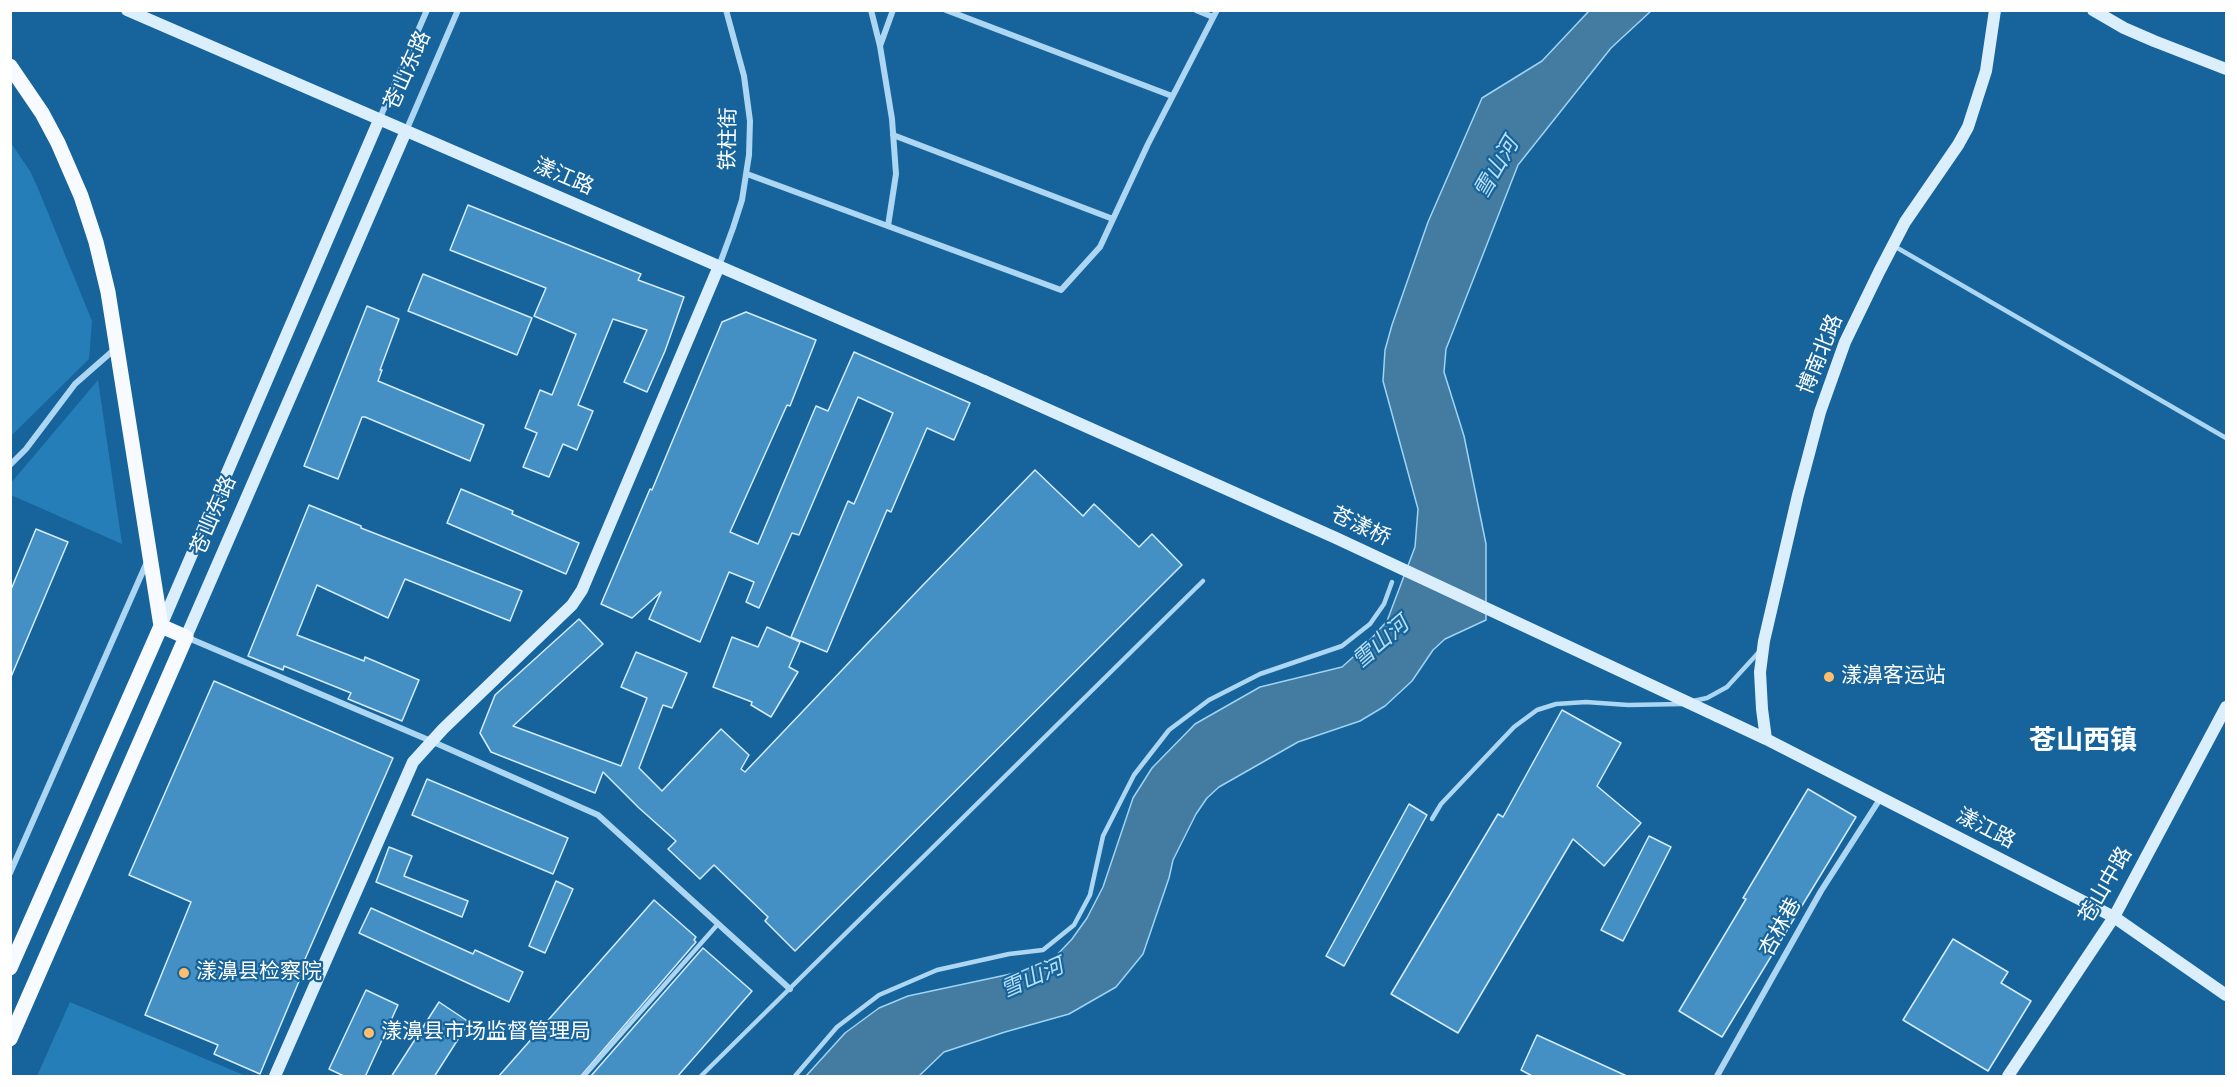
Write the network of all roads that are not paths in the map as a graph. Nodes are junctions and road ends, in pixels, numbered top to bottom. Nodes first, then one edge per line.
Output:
1 (126, 10) edge
2 (427, 10) edge
3 (458, 10) edge
4 (726, 10) edge
5 (871, 10) edge
6 (893, 10) edge
7 (946, 10) edge
8 (1196, 10) edge
9 (1995, 10) edge
10 (2093, 10) edge
11 (1215, 14) edge
12 (880, 46) junction
13 (10, 66) edge
14 (2226, 69) edge
15 (1172, 96) junction
16 (379, 120) junction
17 (406, 131) junction
18 (893, 135) junction
19 (747, 174) junction
20 (1113, 219) junction
21 (888, 226) junction
22 (1893, 246) junction
23 (719, 266) junction
24 (116, 347) junction
25 (984, 381) joint
26 (2226, 438) edge
27 (10, 465) edge
28 (150, 556) junction
29 (1203, 581) dead end
30 (1392, 582) dead end
31 (161, 626) junction
32 (186, 637) junction
33 (1763, 648) junction
34 (2226, 707) edge
35 (1716, 716) joint
36 (1766, 739) junction
37 (431, 741) junction
38 (1880, 799) junction
39 (1432, 819) dead end
40 (10, 873) edge
41 (2114, 917) junction
42 (718, 924) junction
43 (12, 962) edge
44 (790, 989) junction
45 (2226, 995) edge
46 (10, 1039) edge
47 (275, 1077) edge
48 (584, 1077) edge
49 (701, 1077) edge
50 (795, 1077) edge
51 (1717, 1077) edge
52 (2008, 1077) edge

1 - 16 main road, 漾江路
2 - 16 street, 苍山东路
3 - 17 street, 苍山东路
4 - 19 street, 铁柱街
5 - 12 street
6 - 12 street
7 - 15 street
8 - 11 street
9 - 22 main road, 博南北路
10 - 14 main road
11 - 15 street
12 - 18 street
13 - 24 main road
15 - 20 street
16 - 17 main road, 漾江路
16 - 31 main road, 苍山东路
17 - 23 main road, 漾江路
17 - 32 main road, 苍山东路
18 - 20 street
18 - 21 street
19 - 21 street
19 - 23 street, 铁柱街
20 - 21 street
22 - 26 lane
22 - 33 main road, 博南北路
23 - 25 main road, 漾江路
23 - 37 main road
24 - 27 street
24 - 28 main road
25 - 35 main road, 苍漾桥, bridge
28 - 31 main road
28 - 40 street
29 - 44 lane
30 - 50 lane
31 - 32 main road
31 - 43 main road, 苍山东路
32 - 37 street
32 - 46 main road, 苍山东路
33 - 36 main road, 博南北路
33 - 39 lane
34 - 41 main road, 苍山中路
35 - 36 main road, 漾江路
36 - 38 main road, 漾江路
37 - 42 street
37 - 47 main road
38 - 41 main road, 漾江路
38 - 51 street, 杏林巷
41 - 45 main road, 漾江路
41 - 52 main road, 苍山中路
42 - 44 street
42 - 48 lane
44 - 49 lane

